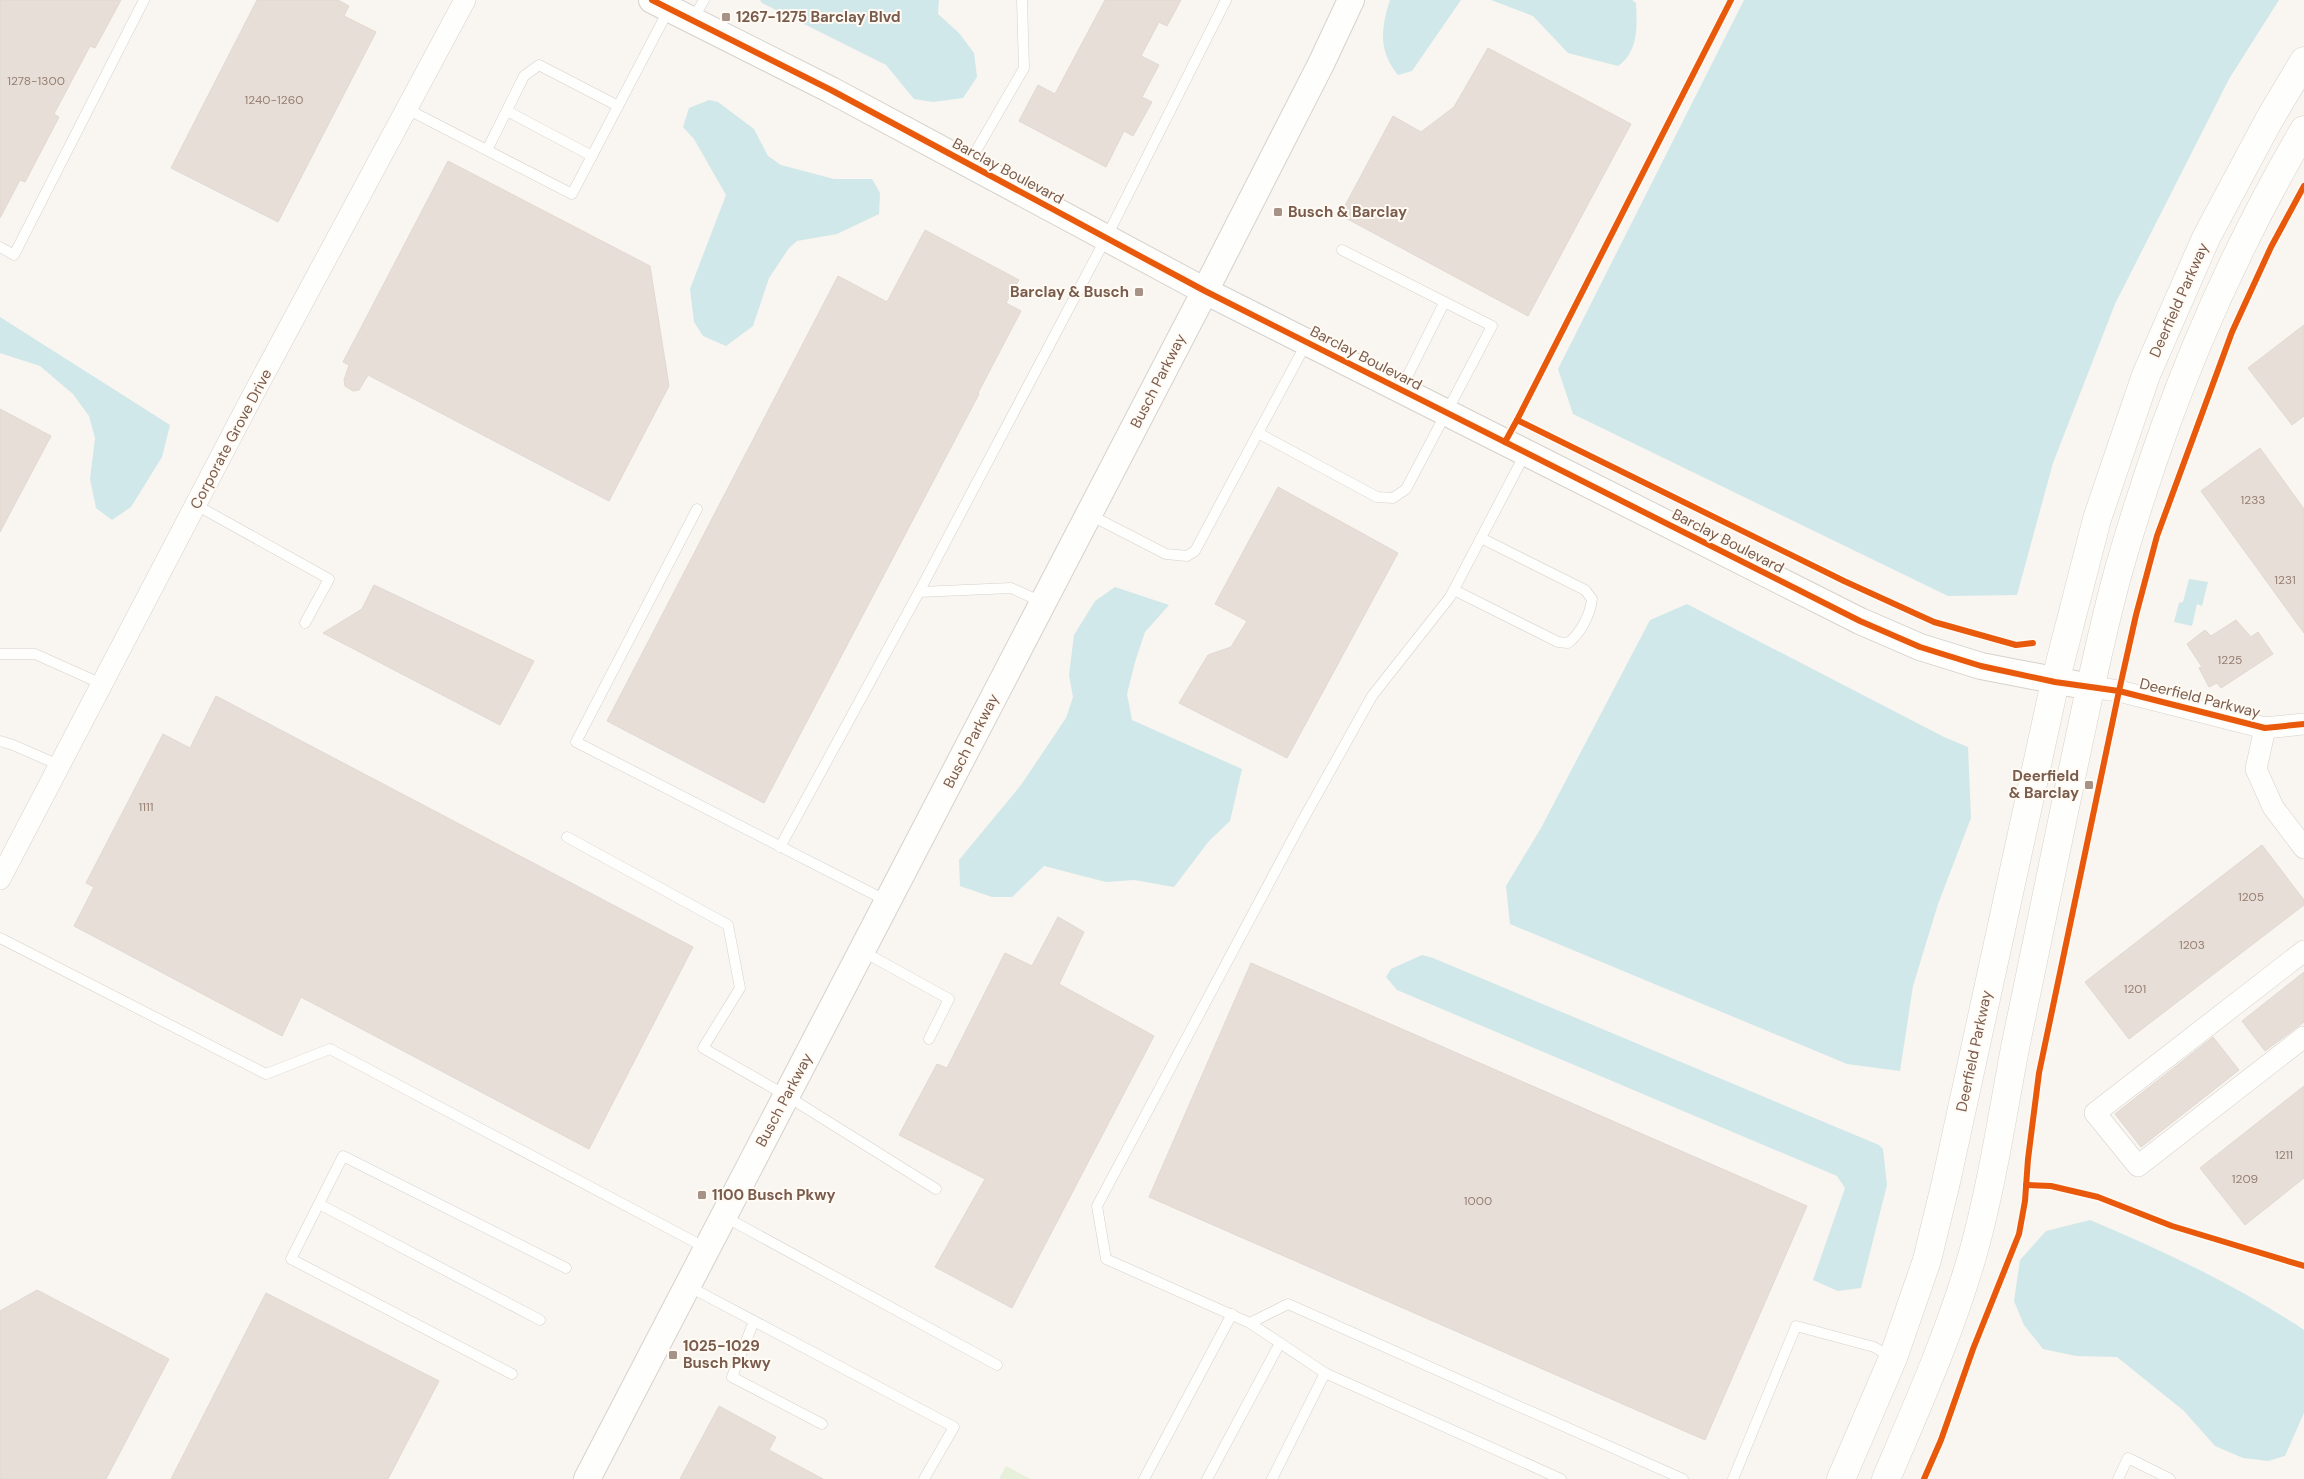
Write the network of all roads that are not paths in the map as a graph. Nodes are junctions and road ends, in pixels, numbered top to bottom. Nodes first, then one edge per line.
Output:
1 (144, 0) edge
2 (465, 0) edge
3 (1022, 0) edge
4 (1226, 0) edge
5 (1351, 0) edge
6 (679, 7) edge
7 (2304, 61) edge
8 (618, 106) junction
9 (407, 108) junction
10 (507, 111) junction
11 (2304, 130) edge
12 (487, 150) junction
13 (592, 156) junction
14 (968, 164) junction
15 (1106, 238) junction
16 (0, 247) edge
17 (1342, 250) dead end
18 (1205, 292) junction
19 (1444, 303) junction
20 (1306, 342) junction
21 (1400, 390) junction
22 (1447, 413) junction
23 (1258, 433) junction
24 (1525, 453) junction
25 (196, 505) junction
26 (697, 509) dead end
27 (1089, 515) junction
28 (1481, 538) junction
29 (1454, 590) junction
30 (919, 592) junction
31 (1043, 602) junction
32 (306, 623) dead end
33 (0, 654) edge
34 (2055, 682) junction
35 (102, 684) junction
36 (2090, 687) junction
37 (2304, 724) edge
38 (2265, 728) junction
39 (0, 741) edge
40 (59, 765) junction
41 (567, 837) dead end
42 (780, 847) junction
43 (2304, 848) edge
44 (0, 879) edge
45 (888, 902) junction
46 (0, 938) edge
47 (862, 950) junction
48 (2304, 951) edge
49 (2304, 1038) edge
50 (930, 1039) dead end
51 (787, 1096) junction
52 (936, 1189) dead end
53 (319, 1204) junction
54 (724, 1216) junction
55 (707, 1248) junction
56 (566, 1268) dead end
57 (688, 1286) junction
58 (1232, 1314) junction
59 (540, 1320) dead end
60 (754, 1321) junction
61 (1250, 1322) junction
62 (1280, 1343) junction
63 (1893, 1358) junction
64 (997, 1365) dead end
65 (1325, 1373) junction
66 (512, 1374) dead end
67 (822, 1424) dead end
68 (587, 1479) edge
69 (924, 1479) edge
70 (1144, 1479) edge
71 (1207, 1479) edge
72 (1272, 1479) edge
73 (1561, 1479) edge
74 (1683, 1479) edge
75 (1733, 1479) edge
76 (1841, 1479) edge
77 (1886, 1479) edge
78 (2118, 1479) edge
79 (2170, 1479) edge

1 - 16 lane
2 - 9 street, Corporate Grove Drive
3 - 14 lane
4 - 15 lane
5 - 18 street, Busch Parkway
6 - 8 lane
6 - 14 street, Barclay Boulevard
7 - 34 main road, Deerfield Parkway
8 - 10 lane
8 - 13 lane
9 - 12 lane
9 - 25 street, Corporate Grove Drive
10 - 12 lane
10 - 13 lane
11 - 36 main road
12 - 13 lane
14 - 15 street, Barclay Boulevard
15 - 18 street, Barclay Boulevard
15 - 30 lane
17 - 19 lane
18 - 20 street, Barclay Boulevard
18 - 27 street, Busch Parkway
19 - 21 lane
19 - 22 lane
20 - 21 street, Barclay Boulevard
20 - 23 lane
21 - 22 street, Barclay Boulevard
22 - 23 lane
22 - 24 street, Barclay Boulevard
23 - 27 lane
24 - 28 lane
24 - 34 street, Barclay Boulevard
25 - 32 lane
25 - 35 street, Corporate Grove Drive
26 - 42 lane
27 - 31 street, Busch Parkway
28 - 29 lane
28 - 29 lane
29 - 58 lane
30 - 31 lane
30 - 42 lane
31 - 45 street, Busch Parkway
33 - 35 lane
34 - 36 street, Barclay Boulevard
34 - 63 main road, Deerfield Parkway
35 - 40 street, Corporate Grove Drive
36 - 38 street, Deerfield Parkway
36 - 77 main road
37 - 38 street, Deerfield Parkway
38 - 43 street, Deerfield Parkway
39 - 40 lane
40 - 44 street, Corporate Grove Drive
41 - 51 lane
42 - 45 lane
45 - 47 street, Busch Parkway
46 - 55 lane
47 - 50 lane
47 - 51 street, Busch Parkway
48 - 49 street
51 - 52 lane
51 - 54 street, Busch Parkway
53 - 56 lane
53 - 59 lane
53 - 66 lane
54 - 55 street, Busch Parkway
54 - 64 lane
55 - 57 street, Busch Parkway
57 - 60 lane
57 - 68 street, Busch Parkway
58 - 61 lane
58 - 70 lane
60 - 67 lane
60 - 69 lane
61 - 62 lane
61 - 74 lane
62 - 65 lane
62 - 71 lane
63 - 75 lane
63 - 76 main road, Deerfield Parkway
65 - 72 lane
65 - 73 lane
78 - 79 lane

